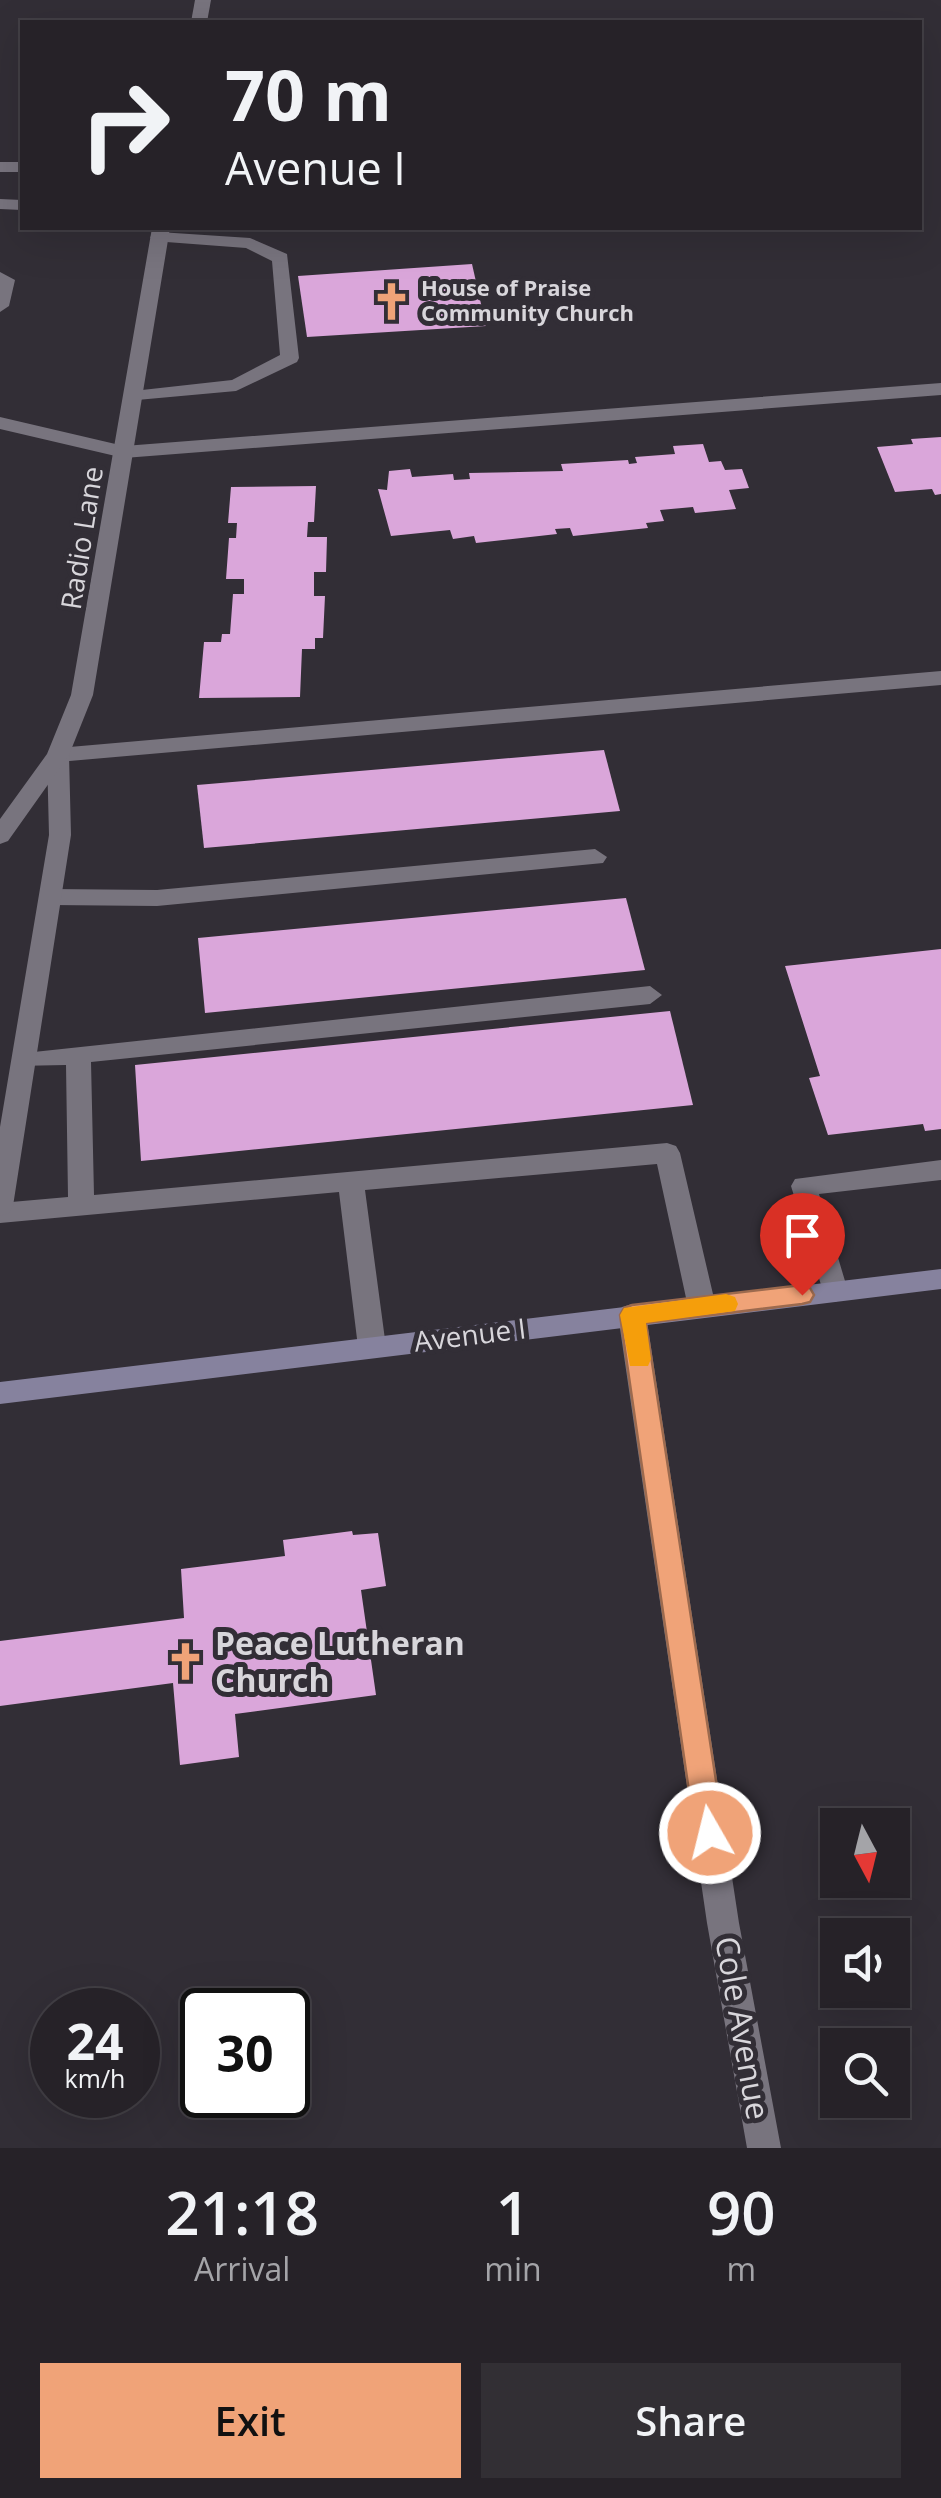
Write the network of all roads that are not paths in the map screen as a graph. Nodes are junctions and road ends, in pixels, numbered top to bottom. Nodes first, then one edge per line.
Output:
1 (160, 232) edge
2 (0, 277) edge
3 (0, 306) edge
4 (941, 389) edge
5 (133, 396) junction
6 (0, 423) edge
7 (124, 452) junction
8 (941, 678) edge
9 (58, 755) junction
10 (0, 836) edge
11 (596, 856) dead end
12 (51, 897) junction
13 (650, 995) dead end
14 (78, 1055) junction
15 (24, 1060) junction
16 (941, 1170) edge
17 (351, 1182) junction
18 (82, 1206) junction
19 (0, 1210) edge
20 (941, 1278) edge
21 (834, 1291) junction
22 (702, 1307) junction
23 (632, 1315) junction
24 (372, 1347) junction
25 (0, 1392) edge
26 (764, 2148) edge

1 - 5 street, Radio Lane
1 - 5 street
2 - 3 street
4 - 7 street
5 - 7 street, Radio Lane
6 - 7 street
7 - 9 street, Radio Lane
8 - 9 street
9 - 10 street, Radio Lane
9 - 12 street
11 - 12 street
12 - 15 street
13 - 14 street
14 - 15 street
14 - 18 street
15 - 19 street
16 - 21 street
17 - 18 street
17 - 22 street
17 - 24 street
18 - 19 street
20 - 21 main road, Avenue I
21 - 22 main road, Avenue I
22 - 23 main road, Avenue I
23 - 24 main road, Avenue I
23 - 26 street, Cole Avenue
24 - 25 main road, Avenue I

